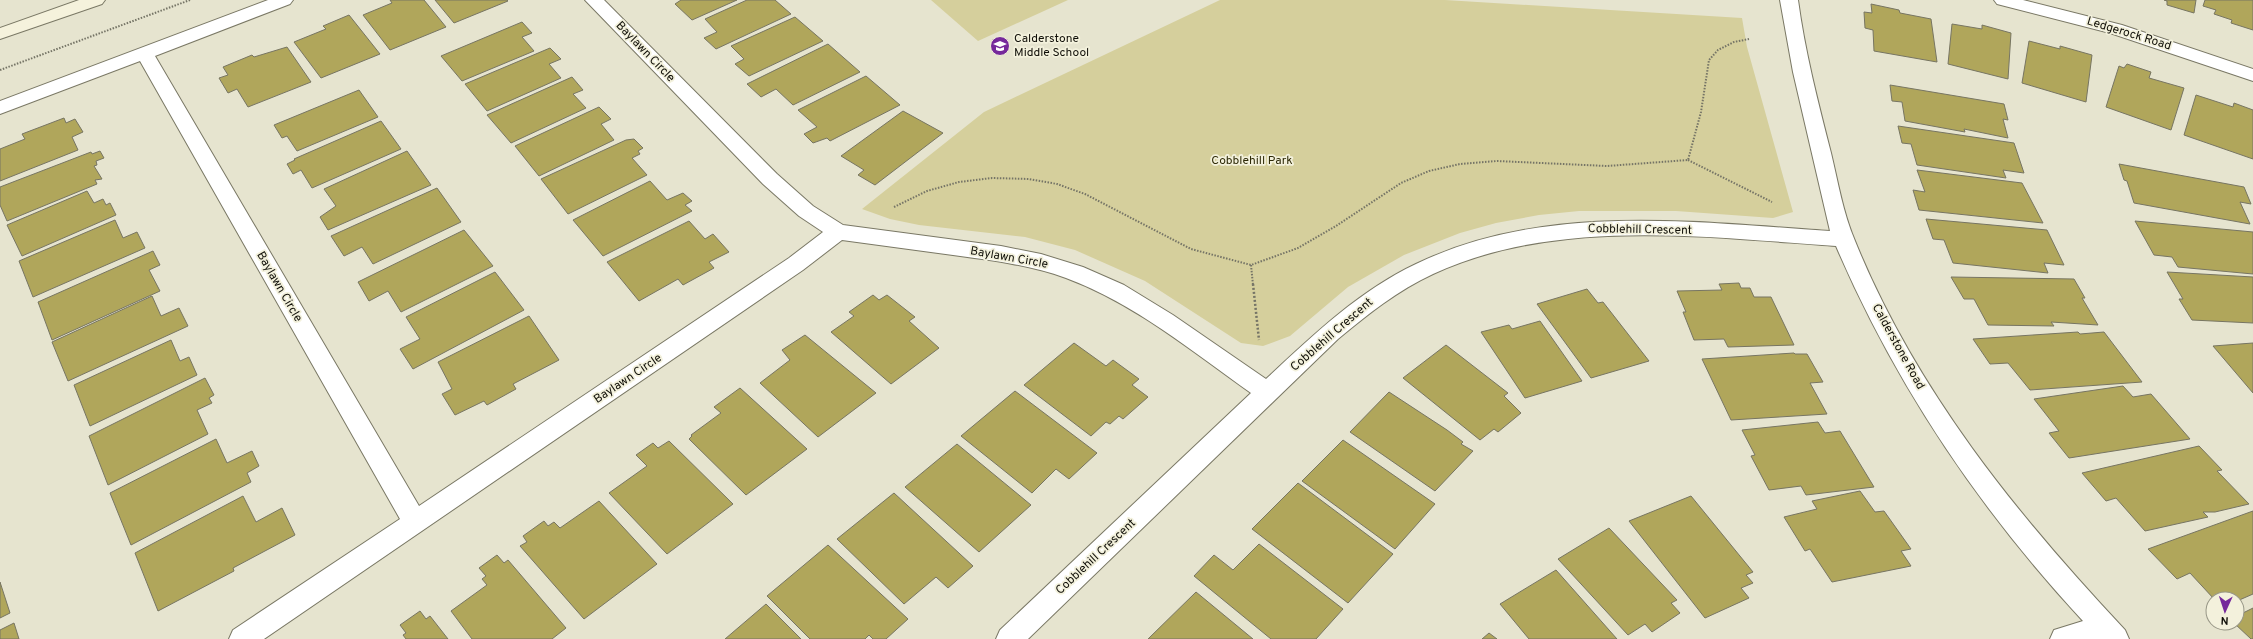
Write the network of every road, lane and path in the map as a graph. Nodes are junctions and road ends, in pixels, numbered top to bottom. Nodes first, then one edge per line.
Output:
1 (96, 0) edge
2 (190, 0) edge
3 (284, 0) edge
4 (594, 0) edge
5 (1788, 0) edge
6 (2003, 0) edge
7 (0, 34) edge
8 (1749, 39) dead end
9 (144, 53) junction
10 (0, 70) edge
11 (2253, 75) edge
12 (0, 108) edge
13 (1688, 160) junction
14 (1775, 203) dead end
15 (891, 208) dead end
16 (838, 232) junction
17 (1844, 239) junction
18 (1251, 265) junction
19 (1259, 340) dead end
20 (1267, 392) junction
21 (415, 522) junction
22 (2110, 633) edge
23 (242, 639) edge
24 (1008, 639) edge
25 (2063, 639) edge

1 - 7 main road
2 - 10 path
3 - 9 street
4 - 16 street, Baylawn Circle
5 - 17 street, Calderstone Road
6 - 11 street, Ledgerock Road
8 - 13 path
9 - 12 street
9 - 21 street, Baylawn Circle
13 - 14 path
13 - 18 path
15 - 18 path
16 - 20 street, Baylawn Circle
16 - 21 street, Baylawn Circle
17 - 20 street, Cobblehill Crescent
17 - 22 street, Calderstone Road
18 - 19 path
20 - 24 street, Cobblehill Crescent
21 - 23 street, Baylawn Circle
22 - 25 street

